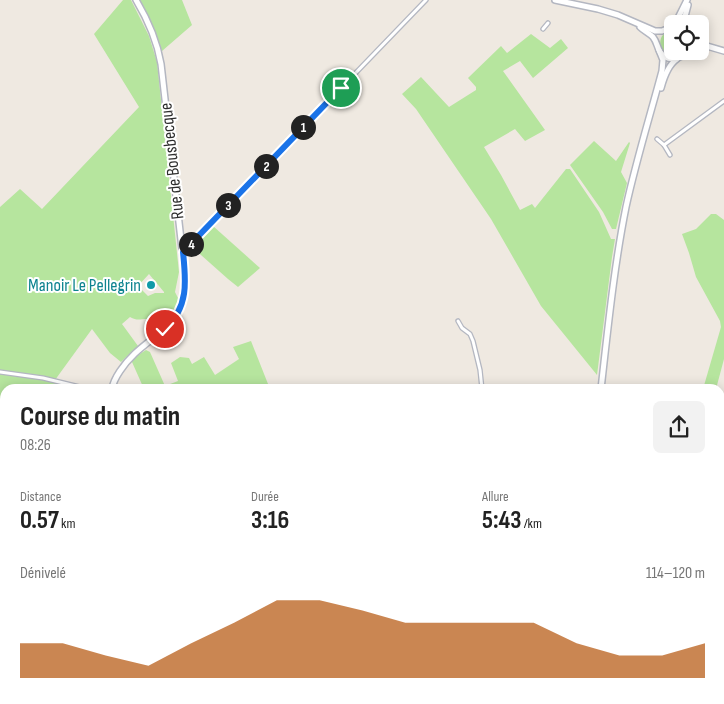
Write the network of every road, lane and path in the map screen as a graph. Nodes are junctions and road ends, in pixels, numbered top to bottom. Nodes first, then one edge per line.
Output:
1 (136, 0) edge
2 (426, 0) edge
3 (555, 0) edge
4 (688, 0) edge
5 (679, 15) edge
6 (685, 15) edge
7 (634, 23) junction
8 (548, 24) dead end
9 (543, 29) dead end
10 (664, 30) edge
11 (664, 32) edge
12 (709, 47) edge
13 (658, 48) junction
14 (709, 49) edge
15 (714, 49) junction
16 (724, 51) edge
17 (664, 56) edge
18 (676, 60) edge
19 (724, 101) edge
20 (651, 114) junction
21 (657, 139) dead end
22 (664, 144) junction
23 (670, 155) dead end
24 (183, 252) junction
25 (458, 321) dead end
26 (0, 372) edge
27 (68, 384) edge
28 (113, 384) edge
29 (481, 384) edge
30 (602, 384) edge

1 - 24 street, Rue de Bousbecque
2 - 24 street
3 - 7 street
4 - 5 street
4 - 6 street
7 - 10 street
7 - 13 street
8 - 9 street
11 - 13 street
12 - 15 street
13 - 17 street
13 - 20 street
14 - 15 street
15 - 16 street
18 - 20 street
19 - 22 street
20 - 30 street
21 - 22 street
22 - 23 street
24 - 28 street, Rue de Bousbecque
25 - 29 street
26 - 27 street

